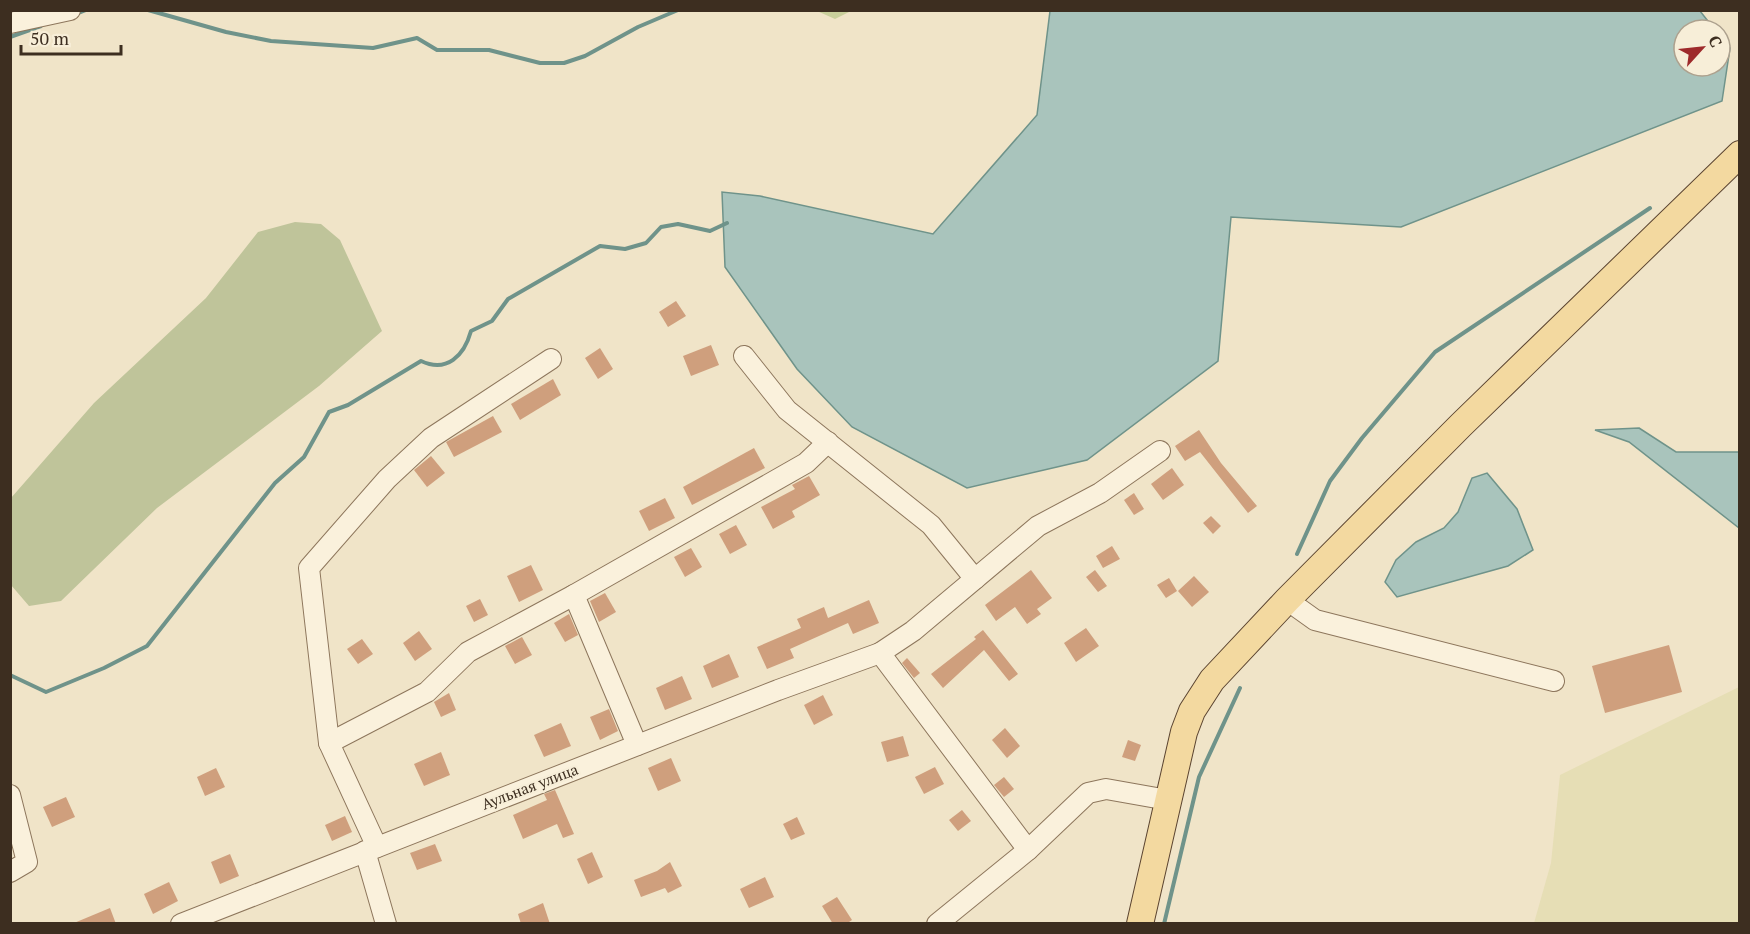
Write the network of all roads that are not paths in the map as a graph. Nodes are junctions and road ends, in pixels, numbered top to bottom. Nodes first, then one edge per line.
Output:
1 (70, 10) edge
2 (10, 23) edge
3 (1740, 154) edge
4 (744, 356) dead end
5 (551, 358) dead end
6 (828, 442) junction
7 (1160, 451) dead end
8 (975, 579) junction
9 (574, 595) junction
10 (1287, 600) junction
11 (880, 653) junction
12 (1554, 681) dead end
13 (328, 743) junction
14 (637, 745) junction
15 (10, 795) edge
16 (1168, 800) junction
17 (371, 849) junction
18 (1028, 850) junction
19 (10, 872) edge
20 (181, 924) edge
21 (386, 924) edge
22 (937, 924) edge
23 (1140, 924) edge

1 - 2 street
3 - 10 main road
4 - 6 street
5 - 13 street
6 - 8 street
6 - 9 street
7 - 8 street, Аульная улица
8 - 11 street, Аульная улица
9 - 13 street
9 - 14 street
10 - 12 street
10 - 16 main road
11 - 14 street, Аульная улица
11 - 18 street
13 - 17 street
14 - 17 street, Аульная улица
15 - 19 street
16 - 18 street
16 - 23 main road
17 - 20 street, Аульная улица
17 - 21 street
18 - 22 street

